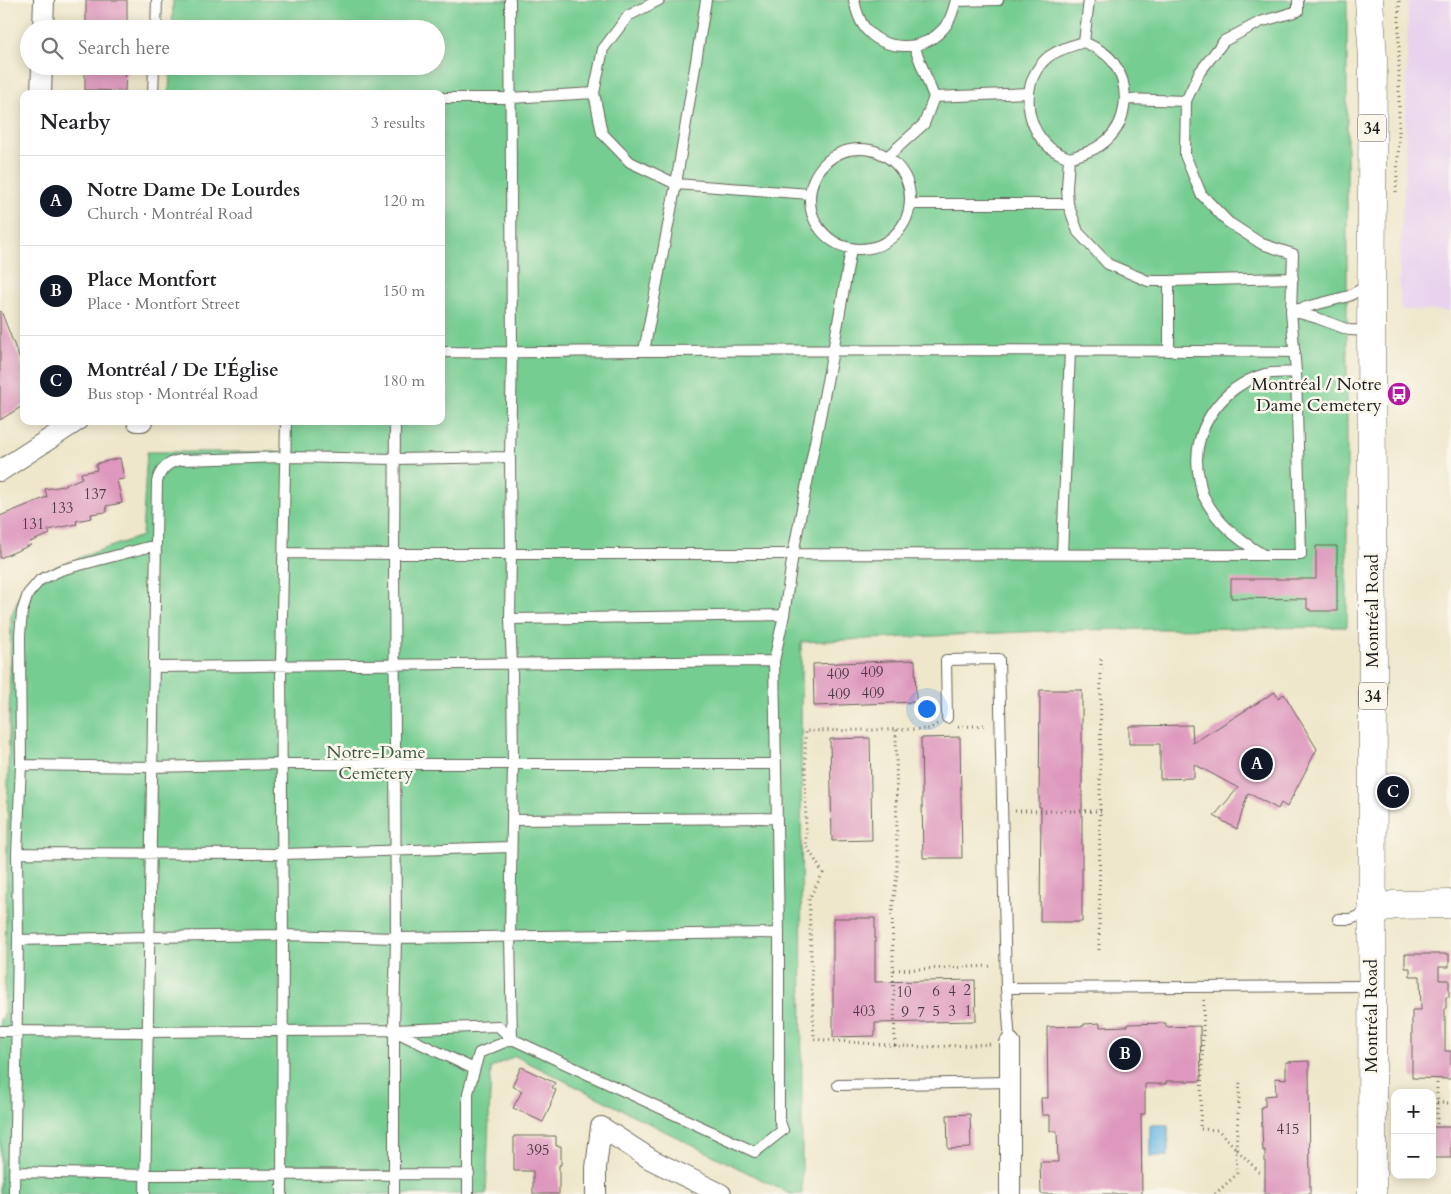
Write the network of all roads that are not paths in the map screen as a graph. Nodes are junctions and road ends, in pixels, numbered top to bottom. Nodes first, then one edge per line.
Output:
1 (44, 0) edge
2 (157, 0) edge
3 (510, 0) edge
4 (659, 0) edge
5 (706, 0) edge
6 (854, 0) edge
7 (956, 0) edge
8 (998, 0) edge
9 (1089, 0) edge
10 (1298, 0) edge
11 (1369, 0) edge
12 (1380, 0) edge
13 (43, 20) edge
14 (156, 20) edge
15 (1084, 42) junction
16 (914, 46) junction
17 (1373, 58) junction
18 (42, 75) edge
19 (154, 75) edge
20 (41, 90) edge
21 (153, 90) edge
22 (594, 93) junction
23 (1028, 94) junction
24 (934, 97) junction
25 (445, 98) edge
26 (511, 98) junction
27 (1126, 99) junction
28 (1186, 101) junction
29 (888, 156) junction
30 (1069, 158) junction
31 (676, 184) junction
32 (810, 194) junction
33 (910, 204) junction
34 (1068, 204) junction
35 (852, 248) junction
36 (1293, 278) junction
37 (1169, 282) junction
38 (1371, 284) junction
39 (1291, 311) junction
40 (1371, 332) junction
41 (1168, 350) junction
42 (644, 351) junction
43 (833, 351) junction
44 (1070, 351) junction
45 (445, 352) edge
46 (1294, 352) junction
47 (512, 353) junction
48 (1296, 372) junction
49 (71, 425) edge
50 (286, 425) edge
51 (395, 425) edge
52 (284, 457) junction
53 (510, 457) junction
54 (395, 459) junction
55 (0, 471) edge
56 (156, 545) junction
57 (284, 552) junction
58 (394, 554) junction
59 (511, 554) junction
60 (793, 554) junction
61 (1062, 554) junction
62 (1263, 555) junction
63 (784, 616) junction
64 (510, 619) junction
65 (774, 662) junction
66 (281, 665) junction
67 (512, 665) junction
68 (395, 666) junction
69 (154, 667) junction
70 (947, 718) road end
71 (282, 764) junction
72 (395, 764) junction
73 (512, 764) junction
74 (776, 764) junction
75 (21, 765) junction
76 (151, 767) junction
77 (776, 818) junction
78 (512, 820) junction
79 (511, 847) junction
80 (396, 851) junction
81 (17, 853) junction
82 (151, 854) junction
83 (283, 854) junction
84 (1451, 904) edge
85 (1372, 912) junction
86 (1338, 919) dead end
87 (778, 933) junction
88 (148, 936) junction
89 (283, 936) junction
90 (510, 936) junction
91 (396, 938) junction
92 (18, 940) junction
93 (1372, 986) junction
94 (1006, 988) junction
95 (394, 1030) junction
96 (0, 1031) edge
97 (283, 1031) junction
98 (16, 1032) junction
99 (147, 1032) junction
100 (512, 1039) junction
101 (1010, 1043) joint
102 (474, 1069) junction
103 (1010, 1082) junction
104 (838, 1085) dead end
105 (14, 1172) junction
106 (394, 1174) junction
107 (468, 1174) junction
108 (145, 1175) junction
109 (282, 1175) junction
110 (14, 1194) edge
111 (145, 1194) edge
112 (282, 1194) edge
113 (394, 1194) edge
114 (468, 1194) edge
115 (596, 1194) edge
116 (721, 1194) edge
117 (1010, 1194) edge
118 (1372, 1194) edge

1 - 13 street
2 - 14 lane
3 - 26 lane
4 - 22 lane
5 - 31 lane
6 - 16 lane
7 - 8 lane
7 - 16 lane
9 - 15 lane
10 - 28 lane
11 - 17 main road, Montréal Road / 34
12 - 17 main road, Montréal Road / 34
15 - 23 lane
15 - 27 lane
16 - 24 lane
17 - 38 main road, Montréal Road / 34
18 - 20 street
19 - 21 lane
22 - 26 lane
22 - 31 lane
23 - 24 lane
23 - 30 lane
24 - 29 lane
25 - 26 lane
26 - 47 lane
27 - 28 lane
27 - 30 lane
28 - 36 lane
29 - 32 lane
29 - 33 lane
30 - 34 lane
31 - 32 lane
31 - 42 lane
32 - 35 lane
33 - 34 lane
33 - 35 lane
34 - 37 lane
35 - 43 lane
36 - 37 lane
36 - 39 lane
37 - 41 lane
38 - 39 lane
38 - 40 main road, Montréal Road / 34
39 - 40 lane
39 - 46 lane
40 - 85 main road, Montréal Road / 34
41 - 44 lane
41 - 46 lane
42 - 43 lane
42 - 47 lane
43 - 44 lane
43 - 60 lane
44 - 61 lane
45 - 47 lane
46 - 48 lane
47 - 53 lane
48 - 62 lane
48 - 62 lane
49 - 55 street
50 - 52 lane
51 - 54 lane
52 - 54 lane
52 - 56 lane
52 - 57 lane
53 - 54 lane
53 - 59 lane
54 - 58 lane
56 - 69 lane
56 - 75 lane
57 - 58 lane
57 - 66 lane
58 - 59 lane
58 - 68 lane
59 - 60 lane
59 - 64 lane
60 - 61 lane
60 - 63 lane
61 - 62 lane
63 - 64 lane
63 - 65 lane
64 - 67 lane
65 - 67 lane
65 - 74 lane
66 - 68 lane
66 - 69 lane
66 - 71 lane
67 - 68 lane
67 - 73 lane
68 - 72 lane
69 - 76 lane
70 - 94 lane
71 - 72 lane
71 - 76 lane
71 - 83 lane
72 - 73 lane
72 - 80 lane
73 - 74 lane
73 - 78 lane
74 - 77 lane
75 - 76 lane
75 - 81 lane
76 - 82 lane
77 - 78 lane
77 - 87 lane
78 - 79 lane
79 - 80 lane
79 - 90 lane
80 - 83 lane
80 - 91 lane
81 - 82 lane
81 - 92 lane
82 - 83 lane
82 - 88 lane
83 - 89 lane
84 - 85 main road
85 - 86 lane
85 - 93 main road, Montréal Road / 34
87 - 90 lane
87 - 100 lane
88 - 89 lane
88 - 92 lane
88 - 99 lane
89 - 91 lane
89 - 97 lane
90 - 91 lane
90 - 100 lane
91 - 95 lane
92 - 98 lane
93 - 94 lane
93 - 118 main road, Montréal Road / 34
94 - 101 lane
95 - 97 lane
95 - 100 lane
95 - 102 lane
95 - 106 lane
96 - 98 lane
97 - 99 lane
97 - 109 lane
98 - 99 lane
98 - 105 lane
99 - 108 lane
100 - 102 lane
101 - 103 street
102 - 107 lane
103 - 104 lane
103 - 117 street
105 - 108 lane
105 - 110 lane
106 - 107 lane
106 - 109 lane
106 - 113 lane
107 - 114 lane
108 - 109 lane
108 - 111 lane
109 - 112 lane
115 - 116 street

